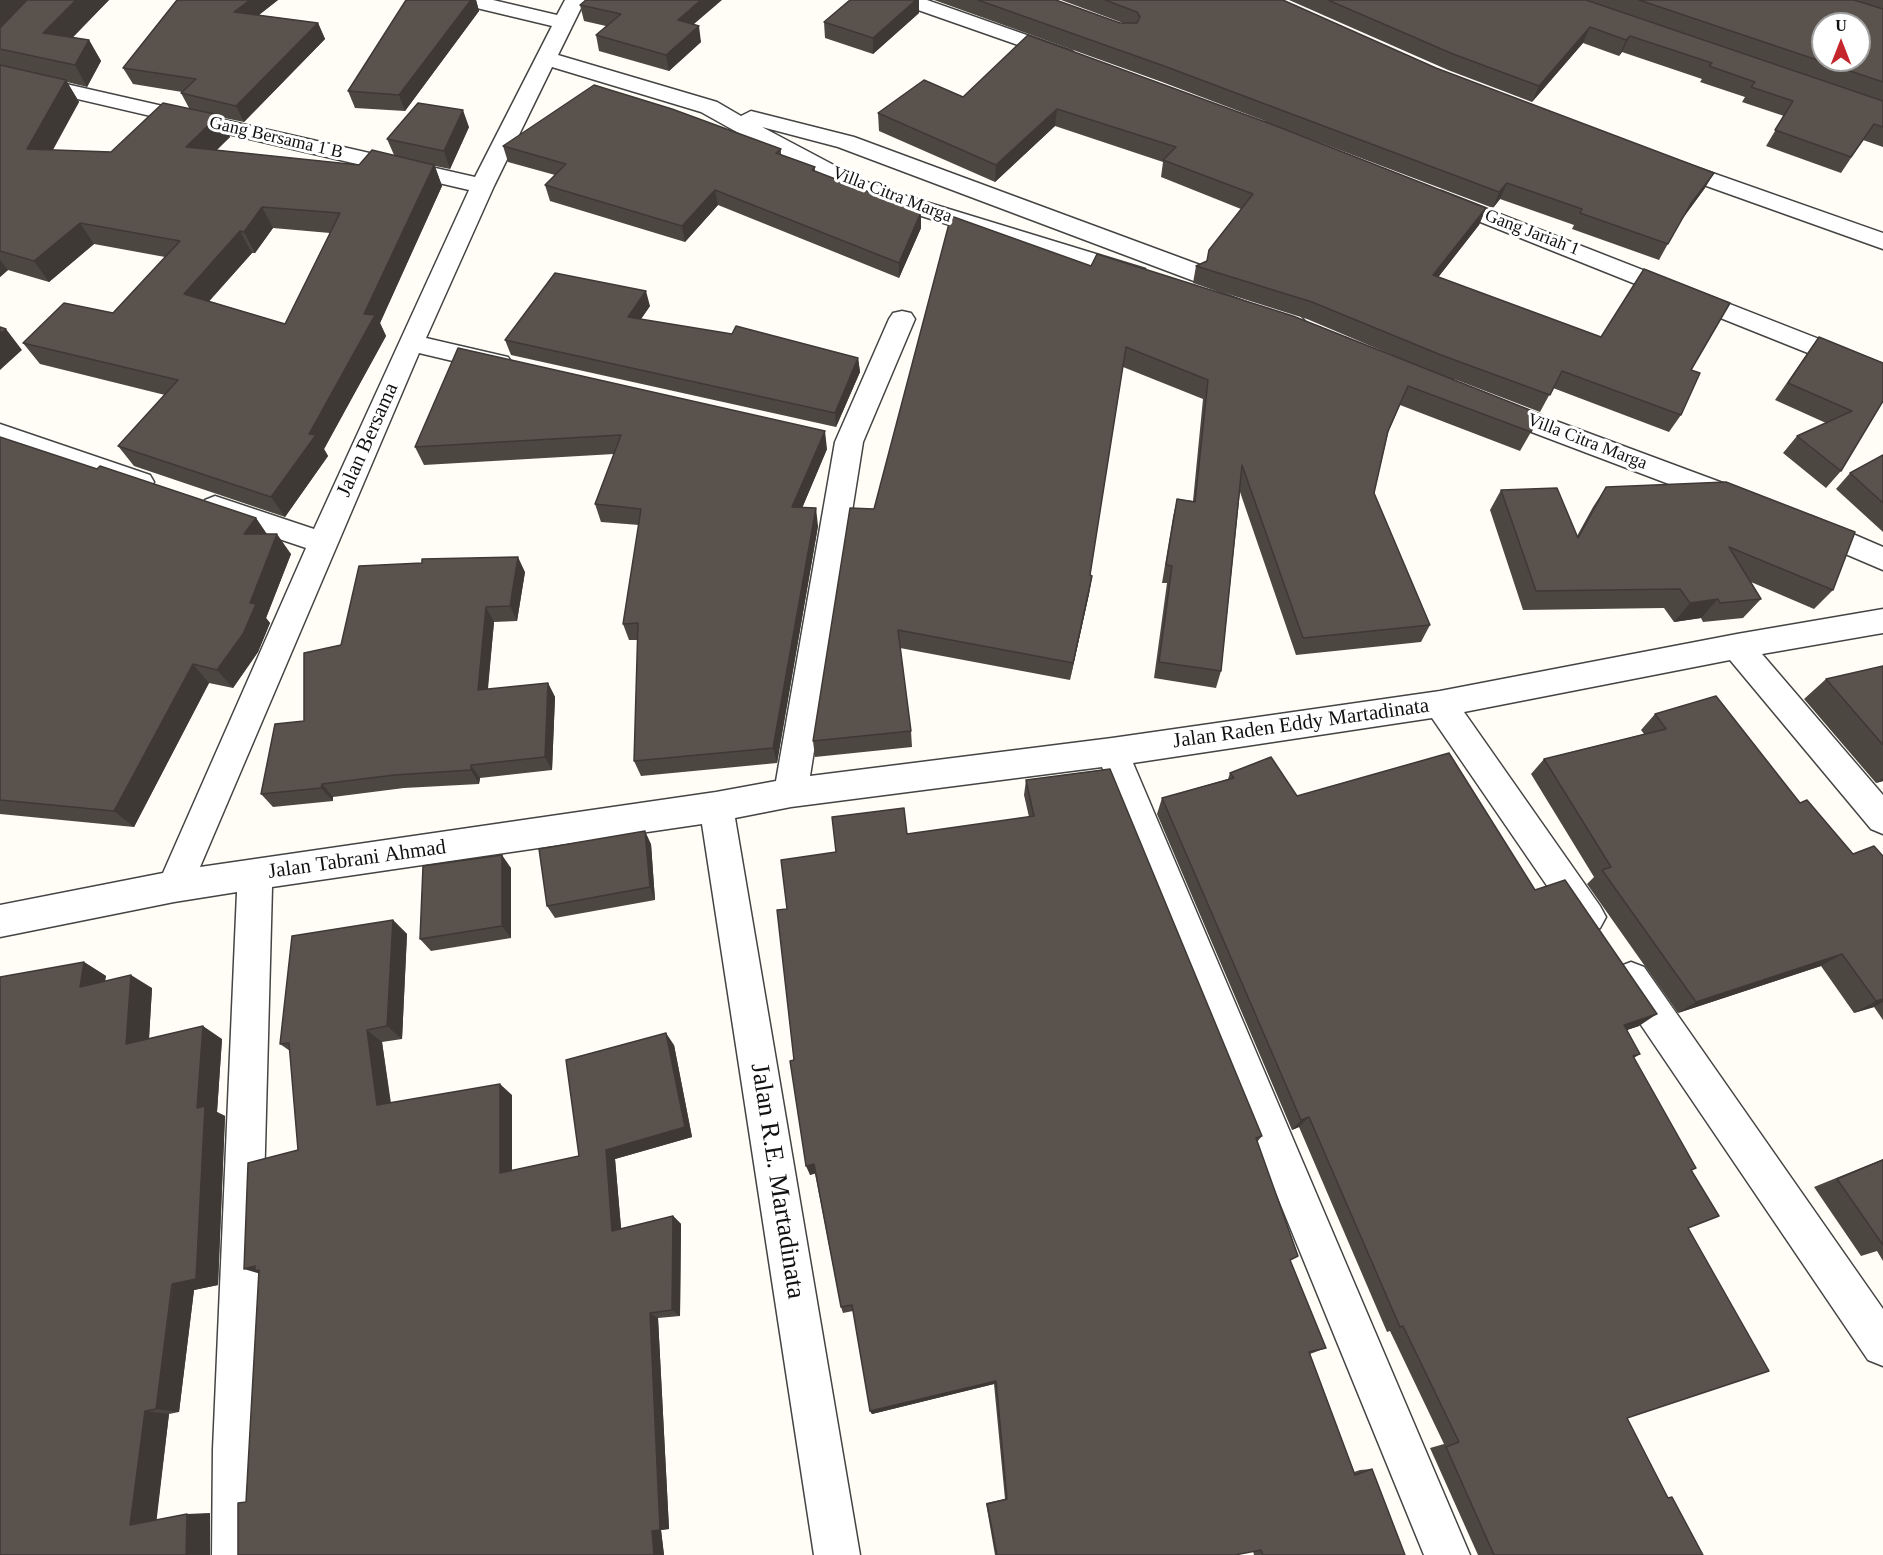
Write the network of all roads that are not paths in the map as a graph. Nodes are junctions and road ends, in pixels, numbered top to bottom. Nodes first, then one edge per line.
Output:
1 (467, 0) edge
2 (908, 0) edge
3 (570, 12) edge
4 (547, 59) junction
5 (1086, 62) edge
6 (0, 75) edge
7 (709, 107) junction
8 (1643, 154) edge
9 (887, 157) junction
10 (854, 185) junction
11 (482, 186) junction
12 (1415, 188) edge
13 (1883, 241) edge
14 (902, 319) dead end
15 (411, 343) junction
16 (526, 369) edge
17 (1883, 374) edge
18 (1469, 397) edge
19 (0, 434) edge
20 (1761, 508) edge
21 (1794, 521) edge
22 (323, 543) junction
23 (1883, 559) edge
24 (1883, 621) edge
25 (1737, 646) junction
26 (1440, 704) junction
27 (1112, 752) junction
28 (791, 793) junction
29 (716, 807) junction
30 (1883, 819) edge
31 (256, 875) junction
32 (174, 886) junction
33 (0, 921) edge
34 (1883, 1345) edge
35 (235, 1555) edge
36 (837, 1555) edge
37 (1447, 1555) edge

1 - 3 street
2 - 5 street
3 - 4 street, Jalan Bersama
4 - 7 street, Villa Citra Marga
4 - 11 street, Jalan Bersama
6 - 11 street, Gang Bersama 1 B
7 - 9 street
7 - 10 street, Villa Citra Marga
8 - 13 street
9 - 10 street
9 - 10 street, Villa Citra Marga
11 - 15 street, Jalan Bersama
12 - 17 street, Gang Jariah 1
14 - 28 street
15 - 16 street
15 - 22 street, Jalan Bersama
18 - 20 street, Villa Citra Marga
19 - 22 street
21 - 23 street
22 - 32 street, Jalan Bersama
24 - 25 street, Jalan Raden Eddy Martadinata
25 - 26 street, Jalan Raden Eddy Martadinata
25 - 30 street
26 - 27 street, Jalan Raden Eddy Martadinata
26 - 34 street
27 - 28 street, Jalan Raden Eddy Martadinata
27 - 37 street
28 - 29 street, Jalan Raden Eddy Martadinata
29 - 31 street, Jalan Tabrani Ahmad
29 - 36 street, Jalan R.E. Martadinata
31 - 32 street, Jalan Tabrani Ahmad
31 - 35 street
32 - 33 street, Jalan Tabrani Ahmad

